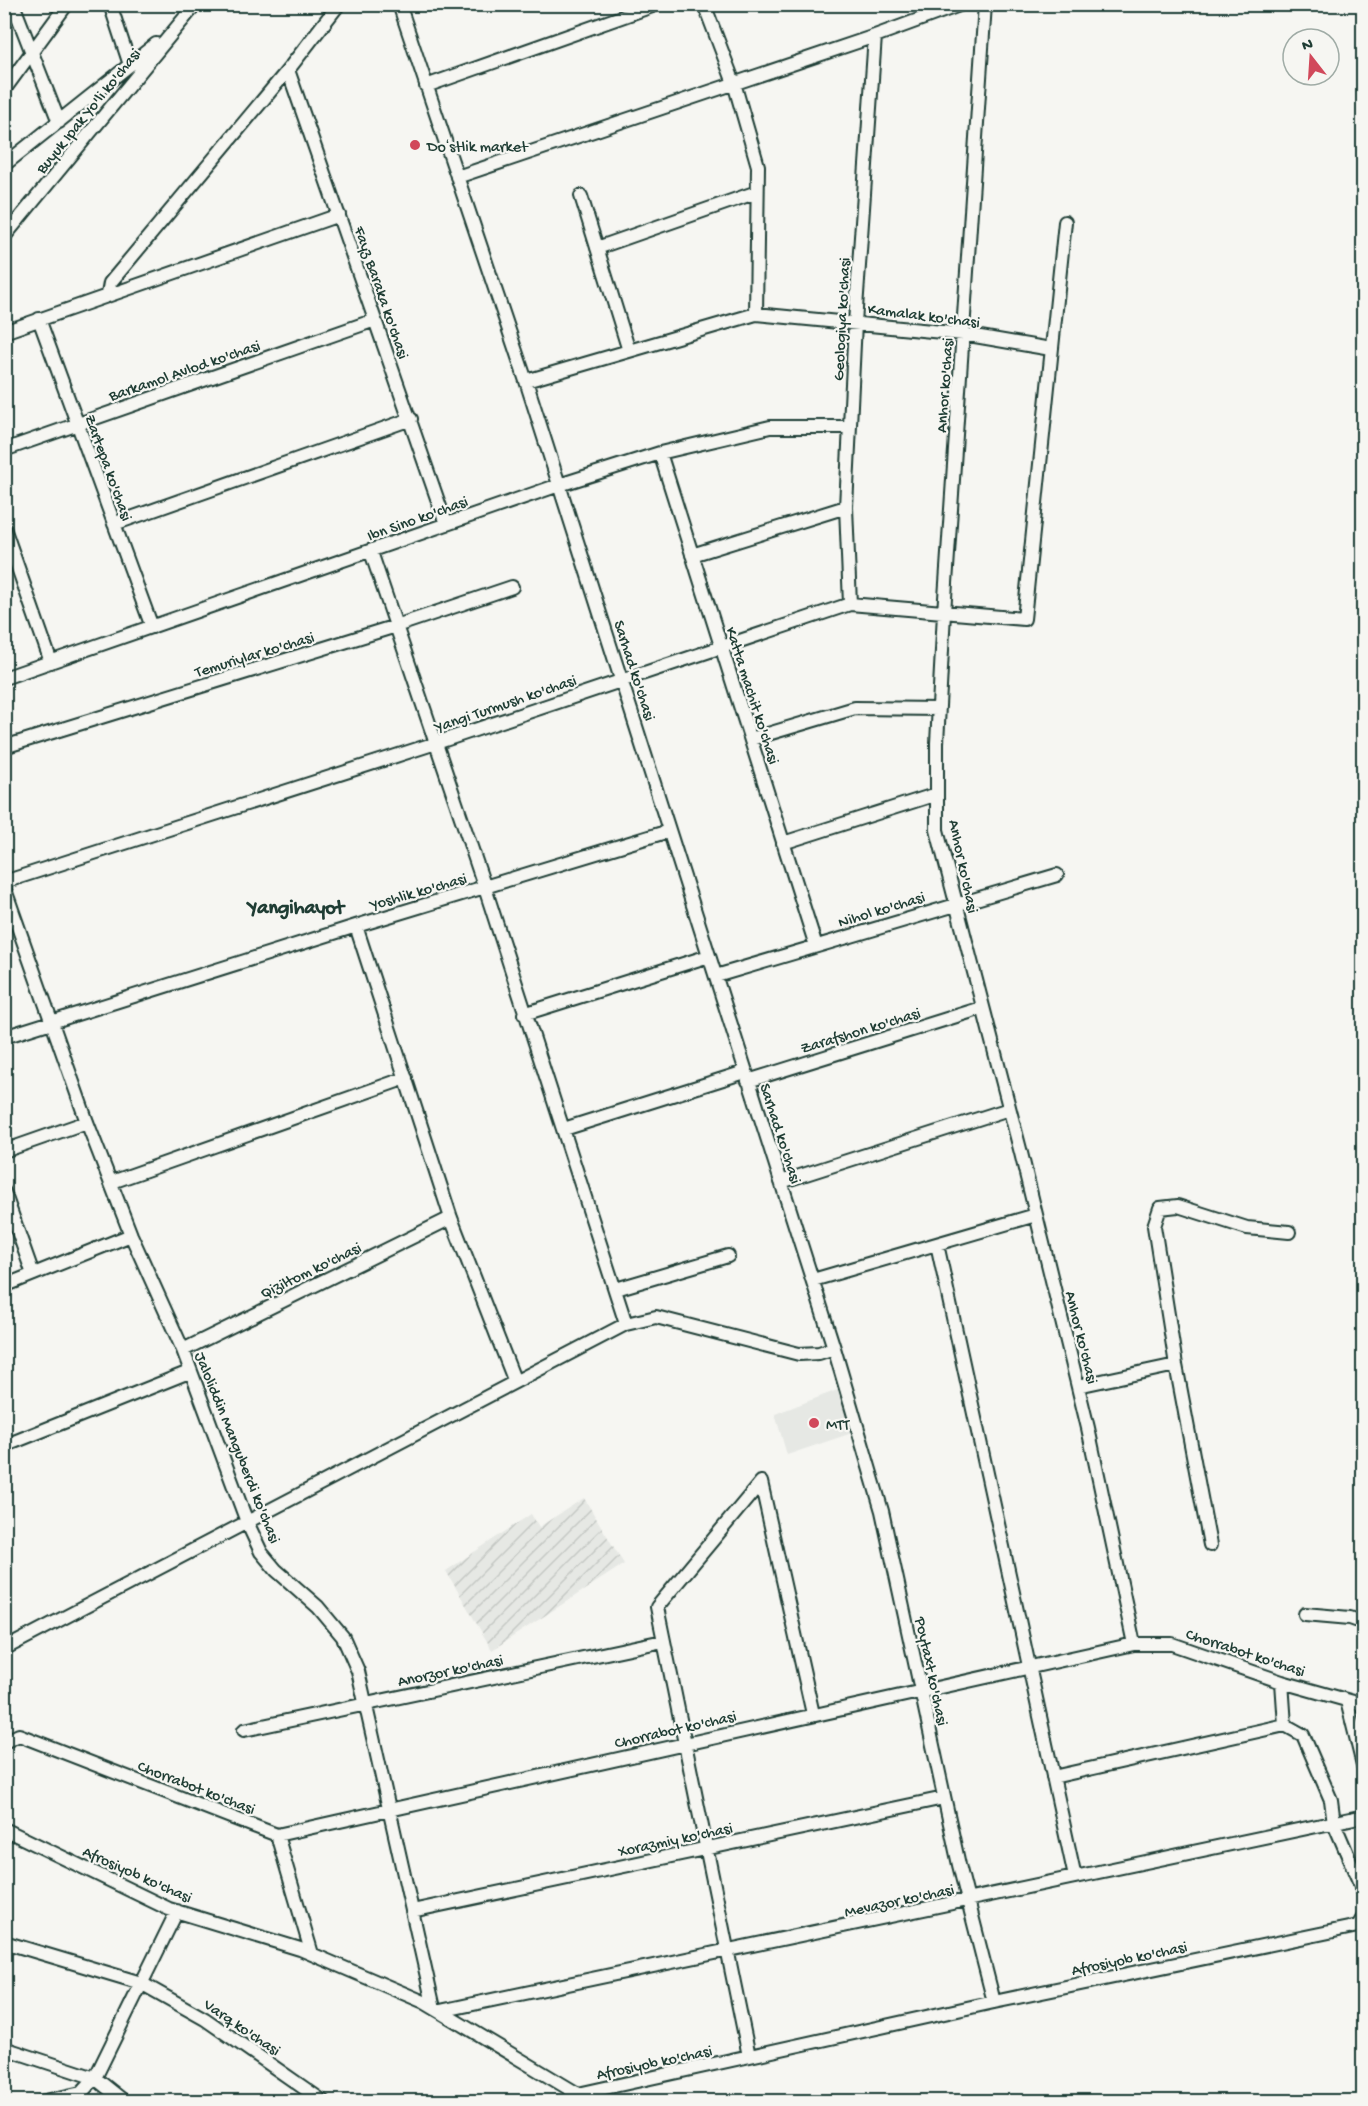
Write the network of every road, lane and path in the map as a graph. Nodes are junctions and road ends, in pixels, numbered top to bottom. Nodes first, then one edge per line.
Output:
1 (13, 4) edge
2 (67, 4) edge
3 (110, 4) edge
4 (196, 4) edge
5 (339, 4) edge
6 (399, 4) edge
7 (658, 4) edge
8 (704, 4) edge
9 (962, 4) edge
10 (985, 4) edge
11 (174, 29) junction
12 (875, 36) junction
13 (31, 54) junction
14 (130, 65) junction
15 (288, 70) junction
16 (734, 83) junction
17 (426, 86) junction
18 (4, 90) edge
19 (59, 122) junction
20 (4, 165) edge
21 (457, 177) junction
22 (757, 192) junction
23 (581, 196) dead end
24 (339, 215) junction
25 (1065, 222) dead end
26 (4, 237) edge
27 (597, 248) junction
28 (108, 294) junction
29 (756, 314) junction
30 (39, 319) junction
31 (375, 320) junction
32 (855, 323) junction
33 (4, 332) edge
34 (963, 334) junction
35 (1051, 349) junction
36 (629, 351) junction
37 (526, 381) junction
38 (411, 419) junction
39 (76, 425) junction
40 (850, 427) junction
41 (4, 450) edge
42 (660, 453) junction
43 (559, 485) junction
44 (846, 507) junction
45 (114, 524) junction
46 (446, 524) junction
47 (4, 528) edge
48 (371, 552) junction
49 (692, 555) junction
50 (512, 587) dead end
51 (850, 603) junction
52 (944, 613) junction
53 (396, 626) junction
54 (152, 627) junction
55 (721, 646) junction
56 (51, 662) junction
57 (4, 678) edge
58 (622, 680) junction
59 (939, 709) junction
60 (751, 739) junction
61 (436, 743) junction
62 (4, 747) edge
63 (937, 794) junction
64 (669, 831) junction
65 (783, 843) junction
66 (1057, 875) dead end
67 (4, 882) edge
68 (4, 887) edge
69 (485, 888) junction
70 (955, 903) junction
71 (9, 917) edge
72 (356, 926) junction
73 (816, 946) junction
74 (709, 956) junction
75 (716, 976) junction
76 (982, 1008) junction
77 (524, 1014) junction
78 (52, 1020) junction
79 (4, 1037) edge
80 (746, 1077) junction
81 (406, 1078) junction
82 (1009, 1109) junction
83 (87, 1122) junction
84 (564, 1129) junction
85 (4, 1151) edge
86 (112, 1182) junction
87 (781, 1182) junction
88 (4, 1192) edge
89 (1036, 1215) junction
90 (451, 1218) junction
91 (1289, 1233) dead end
92 (131, 1235) junction
93 (937, 1244) junction
94 (728, 1256) dead end
95 (33, 1274) junction
96 (813, 1280) junction
97 (4, 1286) edge
98 (616, 1289) junction
99 (626, 1324) junction
100 (834, 1348) junction
101 (183, 1350) junction
102 (1176, 1365) junction
103 (189, 1372) junction
104 (515, 1382) junction
105 (1078, 1386) junction
106 (4, 1446) edge
107 (247, 1522) junction
108 (1210, 1545) dead end
109 (1305, 1614) dead end
110 (1364, 1623) edge
111 (663, 1641) junction
112 (1134, 1644) junction
113 (4, 1648) edge
114 (1030, 1666) junction
115 (1282, 1682) junction
116 (921, 1691) junction
117 (1347, 1701) junction
118 (366, 1704) junction
119 (1364, 1705) edge
120 (813, 1714) junction
121 (1286, 1725) junction
122 (244, 1730) dead end
123 (4, 1742) edge
124 (684, 1743) junction
125 (1364, 1769) edge
126 (1053, 1776) junction
127 (944, 1798) junction
128 (389, 1809) junction
129 (1364, 1816) edge
130 (1334, 1823) junction
131 (4, 1829) edge
132 (278, 1835) junction
133 (705, 1848) junction
134 (1075, 1877) junction
135 (1364, 1893) edge
136 (969, 1901) junction
137 (177, 1911) junction
138 (412, 1911) junction
139 (1360, 1921) edge
140 (4, 1942) edge
141 (726, 1952) junction
142 (312, 1954) junction
143 (141, 1983) junction
144 (994, 2002) junction
145 (437, 2010) junction
146 (4, 2048) edge
147 (749, 2056) junction
148 (95, 2078) junction
149 (41, 2102) edge
150 (124, 2102) edge
151 (324, 2102) edge

1 - 13 street
2 - 13 street
3 - 14 street
4 - 11 street, Buyuk Ipak Yo'li ko'chasi
5 - 15 street
6 - 17 street, Sarhad ko'chasi
7 - 17 street
8 - 16 street
9 - 12 street
10 - 34 street, Anhor ko'chasi
11 - 14 street
11 - 26 street, Buyuk Ipak Yo'li ko'chasi
12 - 16 street
12 - 32 street, Geologiya ko'chasi
13 - 18 street
13 - 19 street
14 - 19 street
15 - 24 street, Fayz Baraka ko'chasi
15 - 28 street
16 - 21 street
16 - 22 street
17 - 21 street, Sarhad ko'chasi
19 - 20 street
21 - 37 street, Sarhad ko'chasi
22 - 27 street
22 - 29 street
23 - 27 street
24 - 28 street
24 - 31 street, Fayz Baraka ko'chasi
25 - 35 street
27 - 36 street
28 - 30 street
29 - 32 street, Kamalak ko'chasi
29 - 36 street, Kamalak ko'chasi
30 - 33 street
30 - 39 street, Zartepa ko'chasi
31 - 38 street, Fayz Baraka ko'chasi
31 - 39 street, Barkamol Avlod ko'chasi
32 - 34 street, Kamalak ko'chasi
32 - 40 street, Geologiya ko'chasi
34 - 35 street, Kamalak ko'chasi
34 - 52 street, Anhor ko'chasi
35 - 52 street, Yangi Turmush ko'chasi
36 - 37 street, Kamalak ko'chasi
37 - 43 street, Sarhad ko'chasi
38 - 45 street
38 - 46 street, Fayz Baraka ko'chasi
39 - 41 street, Barkamol Avlod ko'chasi
39 - 45 street, Zartepa ko'chasi
40 - 42 street, Ibn Sino ko'chasi
40 - 44 street, Geologiya ko'chasi
42 - 43 street, Ibn Sino ko'chasi
42 - 49 street, Katta machit ko'chasi
43 - 46 street, Ibn Sino ko'chasi
43 - 58 street, Sarhad ko'chasi
44 - 49 street
44 - 51 street, Geologiya ko'chasi
45 - 54 street, Zartepa ko'chasi
46 - 48 street, Ibn Sino ko'chasi
47 - 56 street
48 - 53 street
48 - 54 street, Ibn Sino ko'chasi
49 - 55 street, Katta machit ko'chasi
50 - 53 street, Temuriylar ko'chasi
51 - 52 street, Yangi Turmush ko'chasi
51 - 55 street, Yangi Turmush ko'chasi
52 - 59 street, Anhor ko'chasi
53 - 61 street
53 - 62 street, Temuriylar ko'chasi
54 - 56 street, Ibn Sino ko'chasi
55 - 58 street, Yangi Turmush ko'chasi
55 - 60 street, Katta machit ko'chasi
56 - 57 street, Ibn Sino ko'chasi
58 - 61 street, Yangi Turmush ko'chasi
58 - 64 street, Sarhad ko'chasi
59 - 60 street
59 - 63 street, Anhor ko'chasi
60 - 65 street, Katta machit ko'chasi
61 - 67 street, Yangi Turmush ko'chasi
61 - 69 street
63 - 65 street
63 - 70 street, Anhor ko'chasi
64 - 69 street, Yoshlik ko'chasi
64 - 74 street, Sarhad ko'chasi
65 - 73 street, Katta machit ko'chasi
66 - 70 street, Nihol ko'chasi
68 - 71 street, Jaloliddin Manguberdi ko'chasi
69 - 72 street, Yoshlik ko'chasi
69 - 77 street
70 - 73 street, Nihol ko'chasi
70 - 76 street, Anhor ko'chasi
71 - 78 street, Jaloliddin Manguberdi ko'chasi
72 - 78 street, Yoshlik ko'chasi
72 - 81 street
73 - 75 street, Nihol ko'chasi
74 - 75 street, Sarhad ko'chasi
74 - 77 street
75 - 80 street, Sarhad ko'chasi
76 - 80 street, Zarafshon ko'chasi
76 - 82 street, Anhor ko'chasi
77 - 84 street
78 - 79 street, Yoshlik ko'chasi
78 - 83 street, Jaloliddin Manguberdi ko'chasi
80 - 84 street, Zarafshon ko'chasi
80 - 87 street, Sarhad ko'chasi
81 - 86 street
81 - 90 street
82 - 87 street
82 - 89 street, Anhor ko'chasi
83 - 85 street
83 - 86 street, Jaloliddin Manguberdi ko'chasi
84 - 98 street
86 - 92 street, Jaloliddin Manguberdi ko'chasi
87 - 96 street, Sarhad ko'chasi
88 - 95 street
89 - 93 street
89 - 105 street, Anhor ko'chasi
90 - 101 street, Qiziltom ko'chasi
90 - 104 street
91 - 102 street
92 - 95 street
92 - 101 street, Jaloliddin Manguberdi ko'chasi
93 - 96 street
93 - 114 street
94 - 98 street
95 - 97 street
96 - 100 street, Sarhad ko'chasi
98 - 99 street
99 - 100 street
99 - 104 street
100 - 116 street, Poytaxt ko'chasi
101 - 103 street, Jaloliddin Manguberdi ko'chasi
102 - 105 street
102 - 108 street
103 - 106 street
103 - 107 street, Jaloliddin Manguberdi ko'chasi
104 - 107 street
105 - 112 street, Anhor ko'chasi
107 - 113 street
107 - 118 street, Jaloliddin Manguberdi ko'chasi
109 - 110 street
111 - 118 street, Anorzor ko'chasi
111 - 120 street
111 - 124 street
112 - 114 street, Chorrabot ko'chasi
112 - 115 street, Chorrabot ko'chasi
114 - 116 street, Chorrabot ko'chasi
114 - 126 street
115 - 117 street, Chorrabot ko'chasi
115 - 121 street
116 - 120 street, Chorrabot ko'chasi
116 - 127 street, Poytaxt ko'chasi
117 - 119 street, Chorrabot ko'chasi
117 - 125 street
118 - 122 street, Anorzor ko'chasi
118 - 128 street, Jaloliddin Manguberdi ko'chasi
120 - 124 street, Chorrabot ko'chasi
121 - 126 street
121 - 130 street
123 - 132 street, Chorrabot ko'chasi
124 - 128 street, Chorrabot ko'chasi
124 - 133 street
126 - 134 street
127 - 133 street, Xorazmiy ko'chasi
127 - 136 street, Poytaxt ko'chasi
128 - 132 street, Chorrabot ko'chasi
128 - 138 street, Jaloliddin Manguberdi ko'chasi
129 - 130 street, Mevazor ko'chasi
130 - 134 street, Mevazor ko'chasi
130 - 135 street
131 - 137 street, Afrosiyob ko'chasi
132 - 142 street
133 - 138 street, Xorazmiy ko'chasi
133 - 141 street
134 - 136 street, Mevazor ko'chasi
136 - 141 street, Mevazor ko'chasi
136 - 144 street, Poytaxt ko'chasi
137 - 142 street, Afrosiyob ko'chasi
137 - 143 street
138 - 145 street, Jaloliddin Manguberdi ko'chasi
139 - 144 street, Afrosiyob ko'chasi
140 - 143 street, Varq ko'chasi
141 - 145 street, Mevazor ko'chasi
141 - 147 street
142 - 145 street, Afrosiyob ko'chasi
143 - 148 street
143 - 151 street, Varq ko'chasi
144 - 147 street, Afrosiyob ko'chasi
145 - 147 street, Afrosiyob ko'chasi
146 - 148 street
148 - 149 street
148 - 150 street

